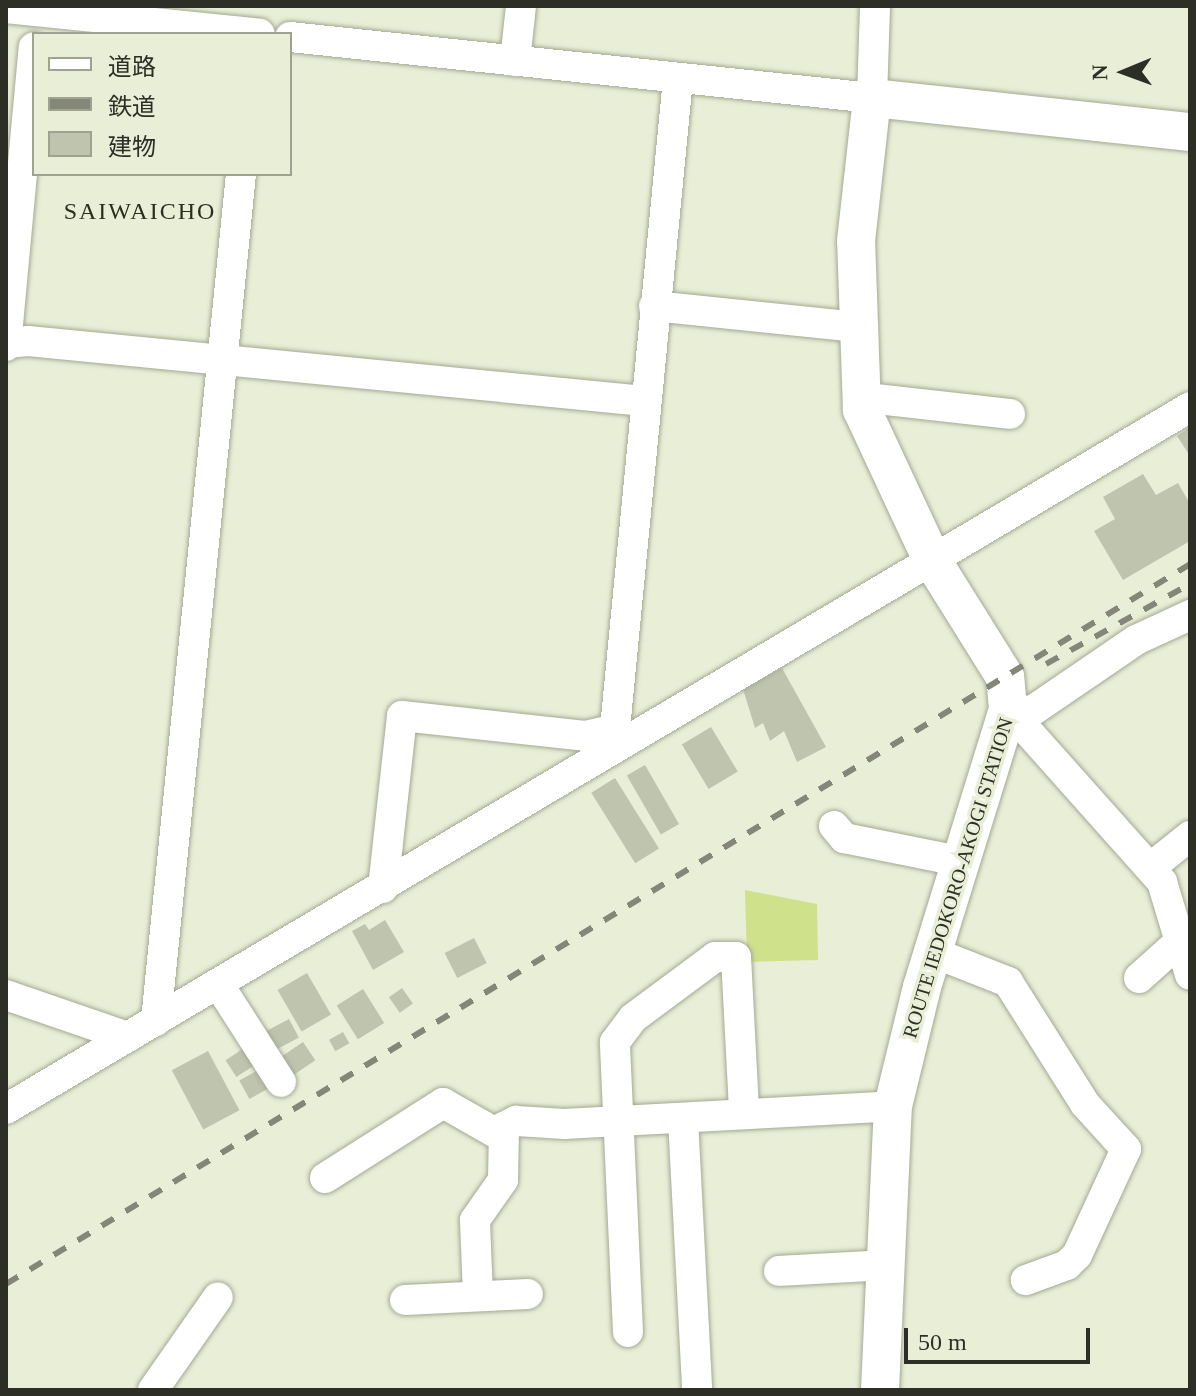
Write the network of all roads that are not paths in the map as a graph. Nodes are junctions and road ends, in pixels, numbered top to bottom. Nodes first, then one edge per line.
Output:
1 (521, 6) edge
2 (875, 6) edge
3 (6, 8) edge
4 (126, 13) edge
5 (37, 22) edge
6 (245, 32) edge
7 (292, 37) edge
8 (32, 60) edge
9 (515, 61) junction
10 (678, 79) junction
11 (872, 98) junction
12 (1190, 132) edge
13 (241, 176) edge
14 (13, 182) edge
15 (654, 306) junction
16 (857, 327) junction
17 (6, 332) edge
18 (6, 344) edge
19 (221, 359) junction
20 (859, 397) junction
21 (644, 401) junction
22 (1190, 407) edge
23 (1010, 414) dead end
24 (932, 560) junction
25 (1190, 615) edge
26 (1008, 709) junction
27 (614, 739) junction
28 (834, 826) dead end
29 (1190, 836) edge
30 (959, 861) junction
31 (1150, 868) junction
32 (383, 888) junction
33 (1178, 943) junction
34 (932, 952) junction
35 (1190, 975) edge
36 (1139, 978) dead end
37 (219, 985) junction
38 (6, 995) edge
39 (156, 1021) junction
40 (128, 1037) junction
41 (281, 1082) dead end
42 (893, 1106) junction
43 (6, 1109) edge
44 (744, 1111) junction
45 (683, 1119) junction
46 (616, 1121) junction
47 (504, 1127) junction
48 (325, 1178) dead end
49 (886, 1265) junction
50 (779, 1271) dead end
51 (1026, 1280) dead end
52 (528, 1294) dead end
53 (478, 1296) junction
54 (218, 1297) dead end
55 (405, 1300) dead end
56 (628, 1332) dead end
57 (153, 1390) edge
58 (697, 1390) edge
59 (880, 1390) edge

1 - 9 street
2 - 11 street
3 - 5 street
4 - 5 street
4 - 6 street
7 - 9 street
8 - 14 street
9 - 10 street
10 - 11 street
10 - 15 street
11 - 12 main road
11 - 16 main road, ROUTE IEDOKORO-AKOGI STATION
13 - 19 street
14 - 17 street
15 - 16 street
15 - 21 street
16 - 20 main road, ROUTE IEDOKORO-AKOGI STATION
17 - 18 street
18 - 19 street
19 - 21 street
19 - 39 street
20 - 23 street
20 - 24 main road, ROUTE IEDOKORO-AKOGI STATION
21 - 27 street
22 - 24 street
24 - 26 main road, ROUTE IEDOKORO-AKOGI STATION
24 - 27 street
25 - 26 street
26 - 30 main road, ROUTE IEDOKORO-AKOGI STATION
26 - 31 street
27 - 32 street
27 - 32 street
28 - 30 street
29 - 31 street
30 - 34 main road, ROUTE IEDOKORO-AKOGI STATION
31 - 33 street
32 - 37 street
33 - 35 street
33 - 36 street
34 - 42 main road, ROUTE IEDOKORO-AKOGI STATION
34 - 51 street
37 - 39 street
37 - 41 street
38 - 40 street
39 - 40 street
40 - 43 street
42 - 44 street
42 - 49 main road, ROUTE IEDOKORO-AKOGI STATION
44 - 45 street
44 - 46 street
45 - 46 street
45 - 58 street
46 - 47 street
46 - 56 street
47 - 48 street
47 - 53 street
49 - 50 street
49 - 59 main road, ROUTE IEDOKORO-AKOGI STATION
52 - 53 street
53 - 55 street
54 - 57 street

